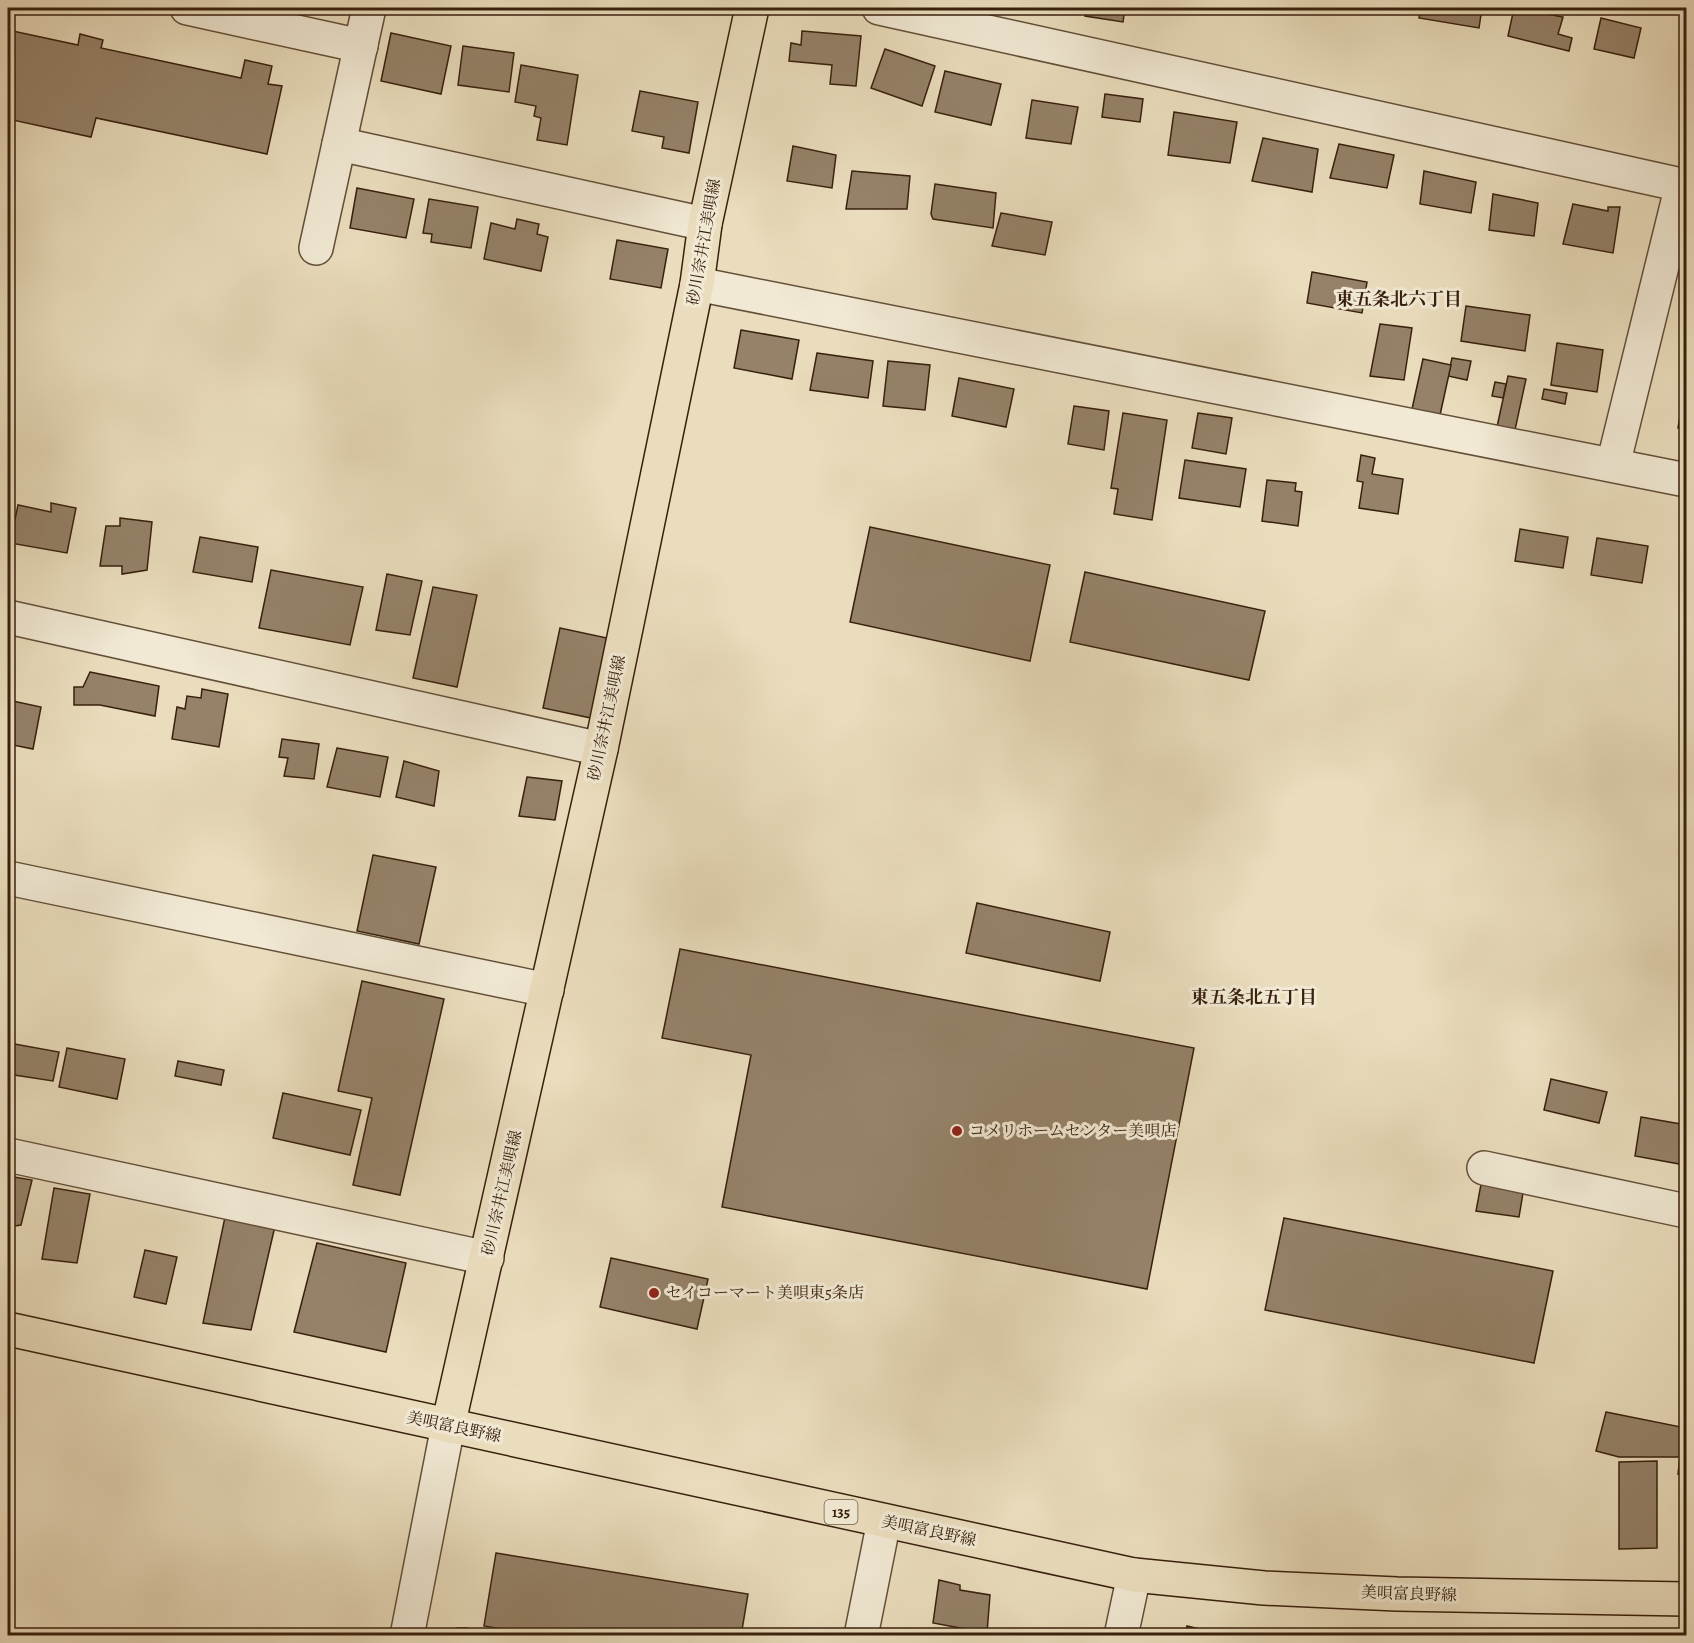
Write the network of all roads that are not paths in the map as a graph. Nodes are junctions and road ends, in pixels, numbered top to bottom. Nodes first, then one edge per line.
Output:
1 (187, 8) edge
2 (369, 8) edge
3 (752, 8) edge
4 (879, 8) edge
5 (361, 46) junction
6 (339, 144) junction
7 (1684, 185) edge
8 (705, 224) junction
9 (316, 248) dead end
10 (697, 284) junction
11 (1614, 465) junction
12 (1686, 480) edge
13 (8, 617) edge
14 (601, 749) junction
15 (8, 878) edge
16 (547, 990) junction
17 (8, 1155) edge
18 (1484, 1168) dead end
19 (1686, 1211) edge
20 (487, 1258) junction
21 (8, 1329) edge
22 (448, 1426) junction
23 (884, 1521) junction
24 (1134, 1575) junction
25 (1686, 1599) edge
26 (408, 1635) edge
27 (861, 1635) edge
28 (1121, 1635) edge

1 - 5 street
2 - 5 street
3 - 8 main road, 砂川奈井江美唄線
4 - 7 street
5 - 6 street
6 - 8 street
6 - 9 street
7 - 11 street
8 - 10 main road, 砂川奈井江美唄線
10 - 11 street
10 - 14 main road, 砂川奈井江美唄線
11 - 12 street
13 - 14 street
14 - 16 main road, 砂川奈井江美唄線
15 - 16 street
16 - 20 main road, 砂川奈井江美唄線
17 - 20 street
18 - 19 street
20 - 22 main road, 砂川奈井江美唄線
21 - 22 main road, 美唄富良野線 / 135
22 - 23 main road, 美唄富良野線 / 135
22 - 26 street
23 - 24 main road, 美唄富良野線 / 135
23 - 27 street
24 - 25 main road, 美唄富良野線 / 135
24 - 28 street

